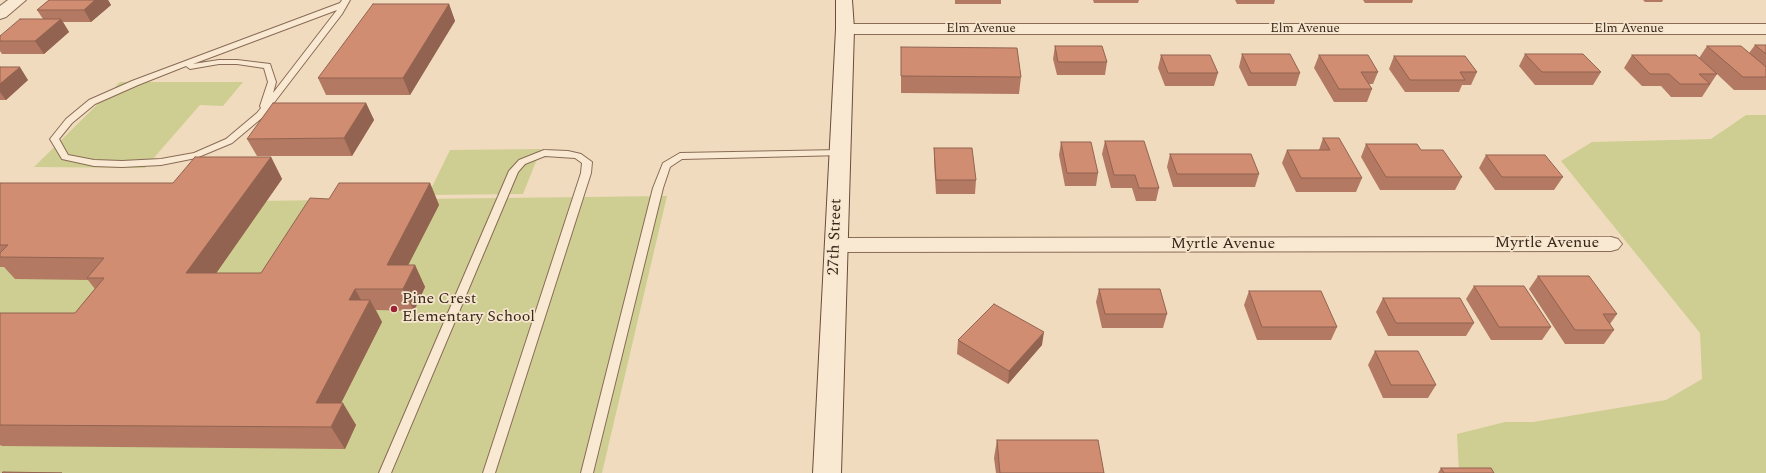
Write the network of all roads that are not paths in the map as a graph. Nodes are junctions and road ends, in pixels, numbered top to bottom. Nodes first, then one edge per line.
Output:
1 (18, 0) edge
2 (844, 0) edge
3 (344, 2) edge
4 (0, 14) edge
5 (844, 29) junction
6 (1766, 29) edge
7 (164, 72) junction
8 (260, 115) junction
9 (840, 153) junction
10 (1610, 244) dead end
11 (836, 245) junction
12 (385, 473) edge
13 (489, 473) edge
14 (587, 473) edge
15 (827, 473) edge

1 - 4 street
2 - 5 main road, 27th Street
3 - 7 lane
3 - 8 lane
5 - 6 street, Elm Avenue
5 - 9 main road, 27th Street
7 - 8 lane
7 - 8 lane
9 - 11 main road, 27th Street
9 - 14 lane
10 - 11 street, Myrtle Avenue
11 - 15 main road, 27th Street
12 - 13 lane

